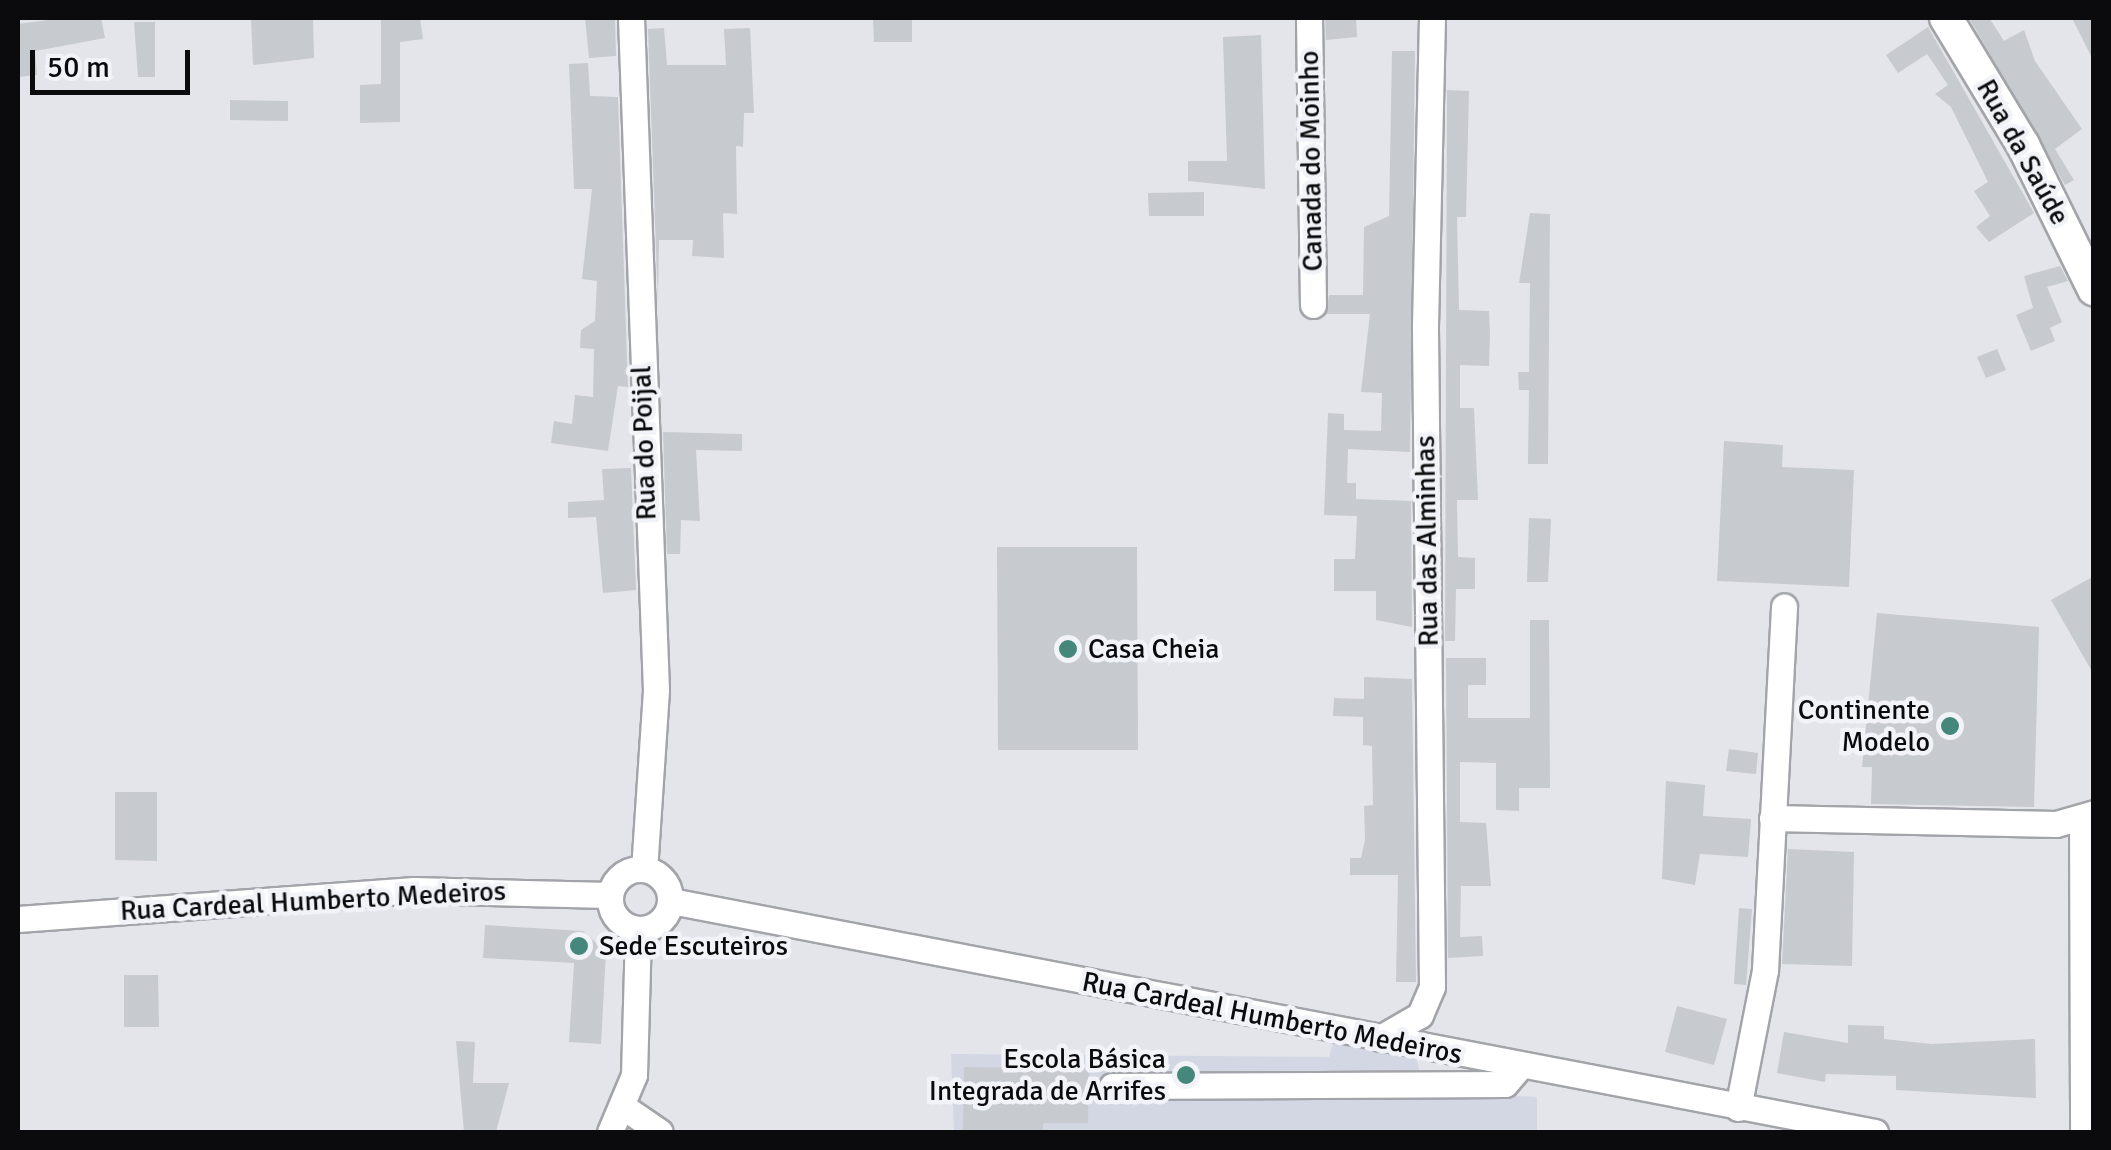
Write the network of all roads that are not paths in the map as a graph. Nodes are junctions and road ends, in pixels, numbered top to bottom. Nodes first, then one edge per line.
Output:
1 (631, 18) edge
2 (1310, 18) edge
3 (1432, 18) edge
4 (1946, 18) edge
5 (2094, 289) edge
6 (1313, 305) dead end
7 (1784, 606) dead end
8 (2088, 816) edge
9 (1772, 818) junction
10 (644, 868) junction
11 (609, 895) junction
12 (670, 901) junction
13 (18, 919) edge
14 (638, 930) junction
15 (1380, 1038) junction
16 (1443, 1051) junction
17 (1518, 1069) junction
18 (1446, 1084) junction
19 (1112, 1086) dead end
20 (625, 1108) junction
21 (1751, 1118) edge
22 (610, 1132) edge
23 (660, 1132) edge
24 (1875, 1132) edge
25 (2084, 1132) edge

1 - 10 street, Rua do Poijal
2 - 6 street, Canada do Moinho
3 - 15 street, Rua das Alminhas
4 - 5 street, Rua da Saúde
7 - 9 street
8 - 9 street
8 - 25 street
9 - 21 street
10 - 11 street
10 - 12 street
11 - 13 street, Rua Cardeal Humberto Medeiros
11 - 14 street
12 - 14 street
12 - 15 street, Rua Cardeal Humberto Medeiros
14 - 20 street
15 - 16 street, Rua Cardeal Humberto Medeiros
16 - 17 street, Rua Cardeal Humberto Medeiros
16 - 18 street
17 - 18 street
17 - 21 street, Rua Cardeal Humberto Medeiros
18 - 19 street
20 - 22 street
20 - 23 street
21 - 24 street, Rua Cardeal Humberto Medeiros

